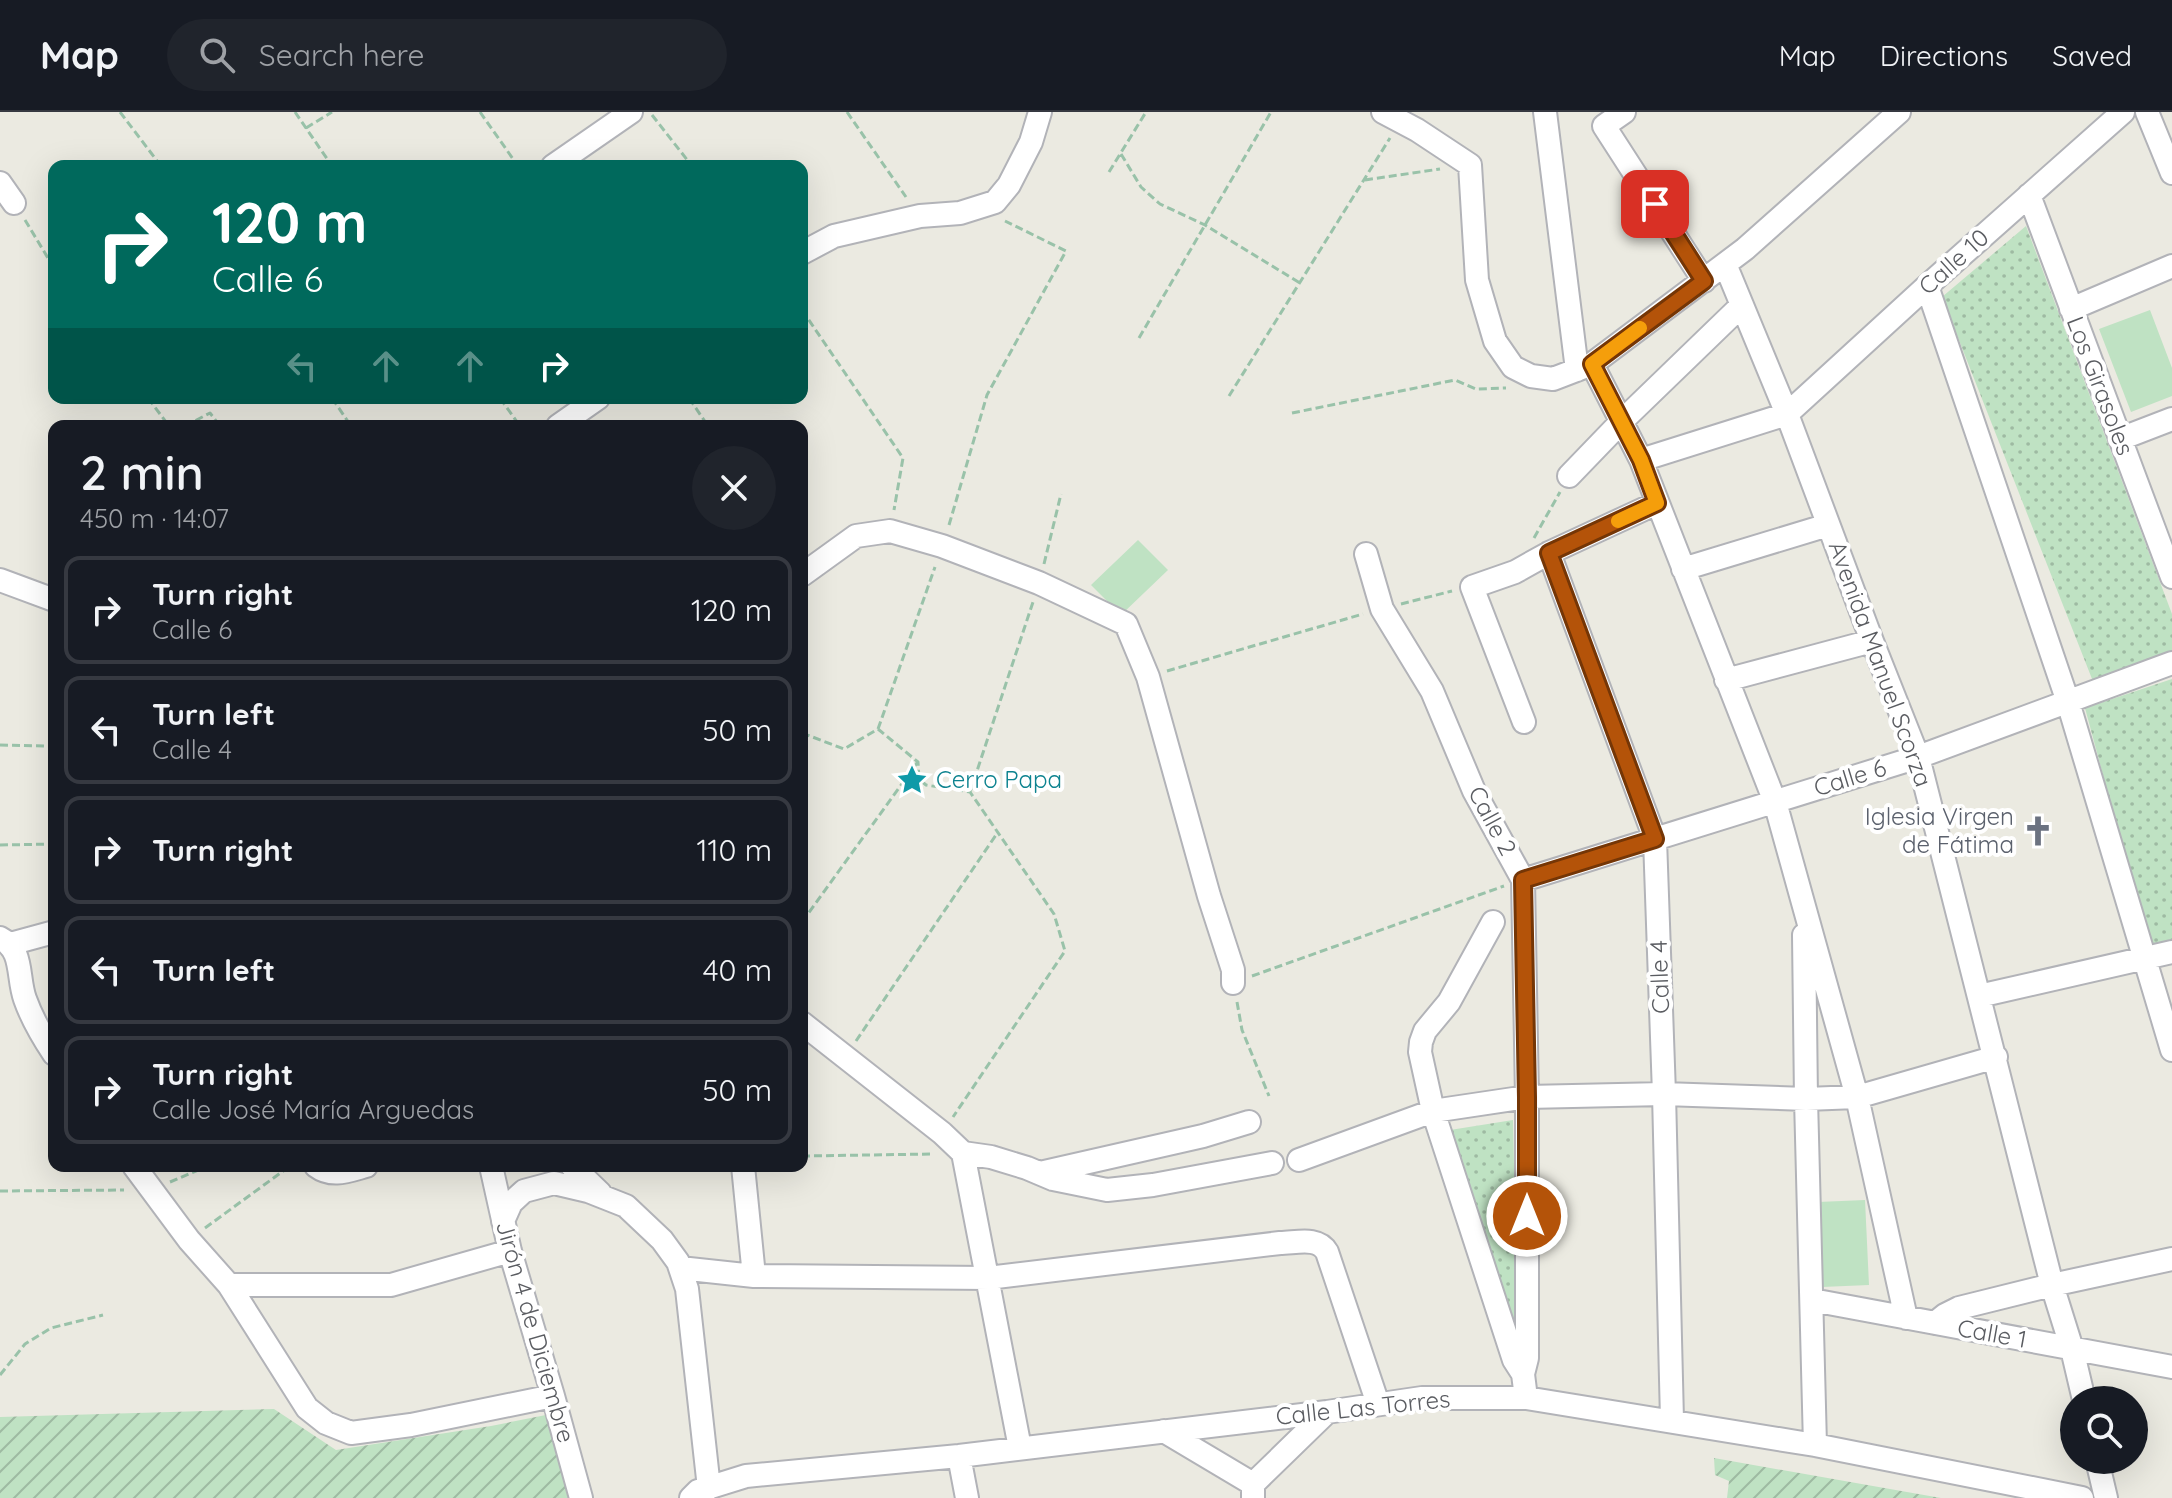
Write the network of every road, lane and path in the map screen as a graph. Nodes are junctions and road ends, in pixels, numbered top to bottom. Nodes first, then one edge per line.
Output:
1 (120, 112) edge
2 (295, 112) edge
3 (332, 112) edge
4 (480, 112) edge
5 (631, 112) edge
6 (649, 112) edge
7 (847, 112) edge
8 (1040, 112) edge
9 (1146, 112) edge
10 (1271, 112) edge
11 (1545, 112) edge
12 (1624, 112) edge
13 (1899, 112) edge
14 (2123, 112) edge
15 (2147, 112) edge
16 (1392, 117) edge
17 (306, 128) junction
18 (1121, 154) junction
19 (156, 160) edge
20 (328, 160) edge
21 (514, 160) edge
22 (562, 160) edge
23 (687, 160) edge
24 (1470, 165) junction
25 (1109, 172) dead end
26 (2172, 173) edge
27 (1365, 180) junction
28 (0, 183) edge
29 (2029, 195) junction
30 (14, 203) joint
31 (977, 207) junction
32 (920, 216) junction
33 (1205, 225) junction
34 (808, 250) edge
35 (48, 258) edge
36 (1725, 264) junction
37 (2172, 266) edge
38 (1704, 281) junction
39 (1300, 283) junction
40 (1927, 286) junction
41 (1742, 305) junction
42 (2071, 309) junction
43 (808, 319) edge
44 (1139, 338) dead end
45 (1585, 367) junction
46 (1516, 386) dead end
47 (1229, 396) dead end
48 (589, 404) edge
49 (1292, 413) dead end
50 (1787, 414) junction
51 (2172, 419) edge
52 (197, 420) edge
53 (215, 420) edge
54 (567, 420) edge
55 (1622, 421) junction
56 (2120, 439) junction
57 (1641, 460) junction
58 (1569, 476) joint
59 (1061, 494) dead end
60 (1657, 503) junction
61 (1828, 525) junction
62 (890, 531) junction
63 (942, 546) junction
64 (1549, 553) junction
65 (1366, 554) dead end
66 (1683, 569) junction
67 (808, 571) edge
68 (1515, 572) junction
69 (2172, 577) edge
70 (0, 580) edge
71 (1039, 583) junction
72 (1472, 587) junction
73 (48, 598) edge
74 (1382, 609) junction
75 (1872, 641) junction
76 (2172, 663) edge
77 (1148, 677) junction
78 (1726, 680) junction
79 (2068, 702) junction
80 (1524, 722) dead end
81 (878, 729) junction
82 (808, 735) edge
83 (0, 745) edge
84 (45, 746) dead end
85 (1918, 757) junction
86 (918, 762) junction
87 (970, 792) junction
88 (1775, 802) junction
89 (999, 831) junction
90 (1655, 839) junction
91 (48, 844) edge
92 (0, 845) edge
93 (1523, 880) junction
94 (1803, 904) junction
95 (808, 914) edge
96 (1493, 922) dead end
97 (48, 933) edge
98 (5, 941) edge
99 (2172, 952) edge
100 (2145, 958) junction
101 (1233, 983) junction
102 (1979, 996) junction
103 (808, 1028) edge
104 (48, 1045) edge
105 (2172, 1050) edge
106 (845, 1057) junction
107 (1996, 1057) junction
108 (1664, 1094) junction
109 (1269, 1096) dead end
110 (1527, 1097) junction
111 (1857, 1097) junction
112 (1806, 1099) junction
113 (1433, 1111) junction
114 (1249, 1122) dead end
115 (942, 1133) junction
116 (963, 1153) junction
117 (808, 1156) edge
118 (1299, 1160) dead end
119 (1272, 1163) dead end
120 (138, 1172) edge
121 (194, 1172) edge
122 (282, 1172) edge
123 (492, 1172) edge
124 (578, 1172) edge
125 (744, 1172) edge
126 (1040, 1173) junction
127 (151, 1190) junction
128 (0, 1191) edge
129 (604, 1197) junction
130 (503, 1221) junction
131 (189, 1240) junction
132 (510, 1251) junction
133 (2172, 1259) edge
134 (680, 1268) junction
135 (754, 1276) junction
136 (988, 1278) junction
137 (229, 1285) junction
138 (2052, 1285) junction
139 (1812, 1300) junction
140 (103, 1315) dead end
141 (1906, 1318) junction
142 (1935, 1323) junction
143 (2072, 1349) junction
144 (2172, 1367) edge
145 (1523, 1374) junction
146 (0, 1375) edge
147 (2081, 1386) edge
148 (553, 1396) junction
149 (1526, 1398) junction
150 (1378, 1404) junction
151 (1327, 1412) junction
152 (1672, 1420) junction
153 (1164, 1431) junction
154 (1815, 1445) junction
155 (1020, 1448) junction
156 (959, 1456) junction
157 (2100, 1474) edge
158 (1253, 1491) edge
159 (700, 1493) edge
160 (581, 1498) edge
161 (967, 1498) edge
162 (2082, 1498) edge
163 (2106, 1498) edge

1 - 19 path
2 - 17 path
3 - 17 path
4 - 21 path
5 - 22 street
6 - 23 path
7 - 32 path
8 - 31 street
9 - 18 path
10 - 33 path
11 - 45 street
12 - 38 street
13 - 36 street
14 - 29 street, Calle 10
15 - 26 street
16 - 24 street
16 - 27 path
17 - 20 path
18 - 25 path
18 - 33 path
24 - 27 path
24 - 45 street
27 - 39 path
28 - 30 street
29 - 40 street, Calle 10
29 - 42 street, Los Girasoles
30 - 35 path
31 - 32 street
31 - 63 path
32 - 34 street
33 - 39 path
33 - 44 path
36 - 38 street
36 - 41 street, Avenida Manuel Scorza
37 - 42 street
38 - 45 street
39 - 47 path
40 - 50 street, Calle 10
40 - 79 street
41 - 50 street, Avenida Manuel Scorza
41 - 55 street
42 - 56 street, Los Girasoles
43 - 62 path
45 - 55 street
46 - 49 path
48 - 54 street
50 - 57 street
50 - 61 street, Avenida Manuel Scorza
51 - 56 street
52 - 53 path
55 - 57 street
55 - 58 street
56 - 69 street, Los Girasoles
57 - 60 street
58 - 68 path
59 - 71 path
60 - 64 street
60 - 66 street
61 - 66 street
61 - 75 street, Avenida Manuel Scorza
62 - 63 street
62 - 67 street
63 - 71 street
63 - 81 path
64 - 68 street
64 - 90 street, Calle 4
65 - 74 street, Calle 2
66 - 78 street
68 - 72 street
70 - 73 street
71 - 77 street
71 - 87 path
72 - 74 path
72 - 80 street
74 - 77 path
74 - 93 street, Calle 2
75 - 78 street
75 - 85 street, Avenida Manuel Scorza
76 - 79 street, Calle 6
77 - 101 street
78 - 88 street
79 - 85 street, Calle 6
79 - 100 street
81 - 82 path
81 - 86 path
83 - 84 path
85 - 88 street, Calle 6
85 - 102 street, Avenida Manuel Scorza
86 - 87 path
86 - 95 path
87 - 89 path
88 - 90 street, Calle 6
88 - 94 street
89 - 106 path
89 - 115 path
90 - 93 street, Calle 6
90 - 108 street, Calle 4
91 - 92 path
93 - 101 path
93 - 110 street, Calle 2
94 - 111 street
94 - 112 street
96 - 113 street
97 - 98 street
98 - 104 street
99 - 100 street
100 - 102 street
100 - 105 street
101 - 109 path
102 - 107 street, Avenida Manuel Scorza
103 - 106 street
106 - 115 street
107 - 111 street
107 - 138 street, Avenida Manuel Scorza
108 - 110 street
108 - 112 street
108 - 152 street, Calle 4
110 - 113 street
110 - 145 street, Calle 2
111 - 112 street
111 - 141 street
112 - 139 street
113 - 118 street
113 - 145 street
114 - 126 street
115 - 116 street
116 - 117 path
116 - 126 street
116 - 136 street
119 - 126 street
120 - 127 street
121 - 127 path
122 - 131 path
123 - 130 street, Jirón 4 de Diciembre
124 - 129 street
125 - 135 street
127 - 128 path
127 - 131 street
129 - 130 street
129 - 134 street
130 - 132 street, Jirón 4 de Diciembre
131 - 137 street
132 - 137 street
132 - 148 street, Jirón 4 de Diciembre
133 - 138 street
134 - 135 street
134 - 159 street
135 - 136 street
136 - 150 street
136 - 155 street
137 - 148 street
138 - 142 street
138 - 143 street, Avenida Manuel Scorza
139 - 141 street, Calle 1
139 - 154 street
140 - 146 path
141 - 142 street, Calle 1
142 - 143 street, Calle 1
143 - 144 street, Calle 1
143 - 147 street, Avenida Manuel Scorza
145 - 149 street, Calle 2
148 - 160 street, Jirón 4 de Diciembre
149 - 150 street, Calle Las Torres
149 - 152 street, Calle Las Torres
150 - 151 street, Calle Las Torres
151 - 153 street, Calle Las Torres
151 - 158 street
152 - 154 street, Calle Las Torres
153 - 155 street, Calle Las Torres
153 - 158 street
154 - 162 street, Calle Las Torres
155 - 156 street, Calle Las Torres
156 - 159 street, Calle Las Torres
156 - 161 street
157 - 163 street

